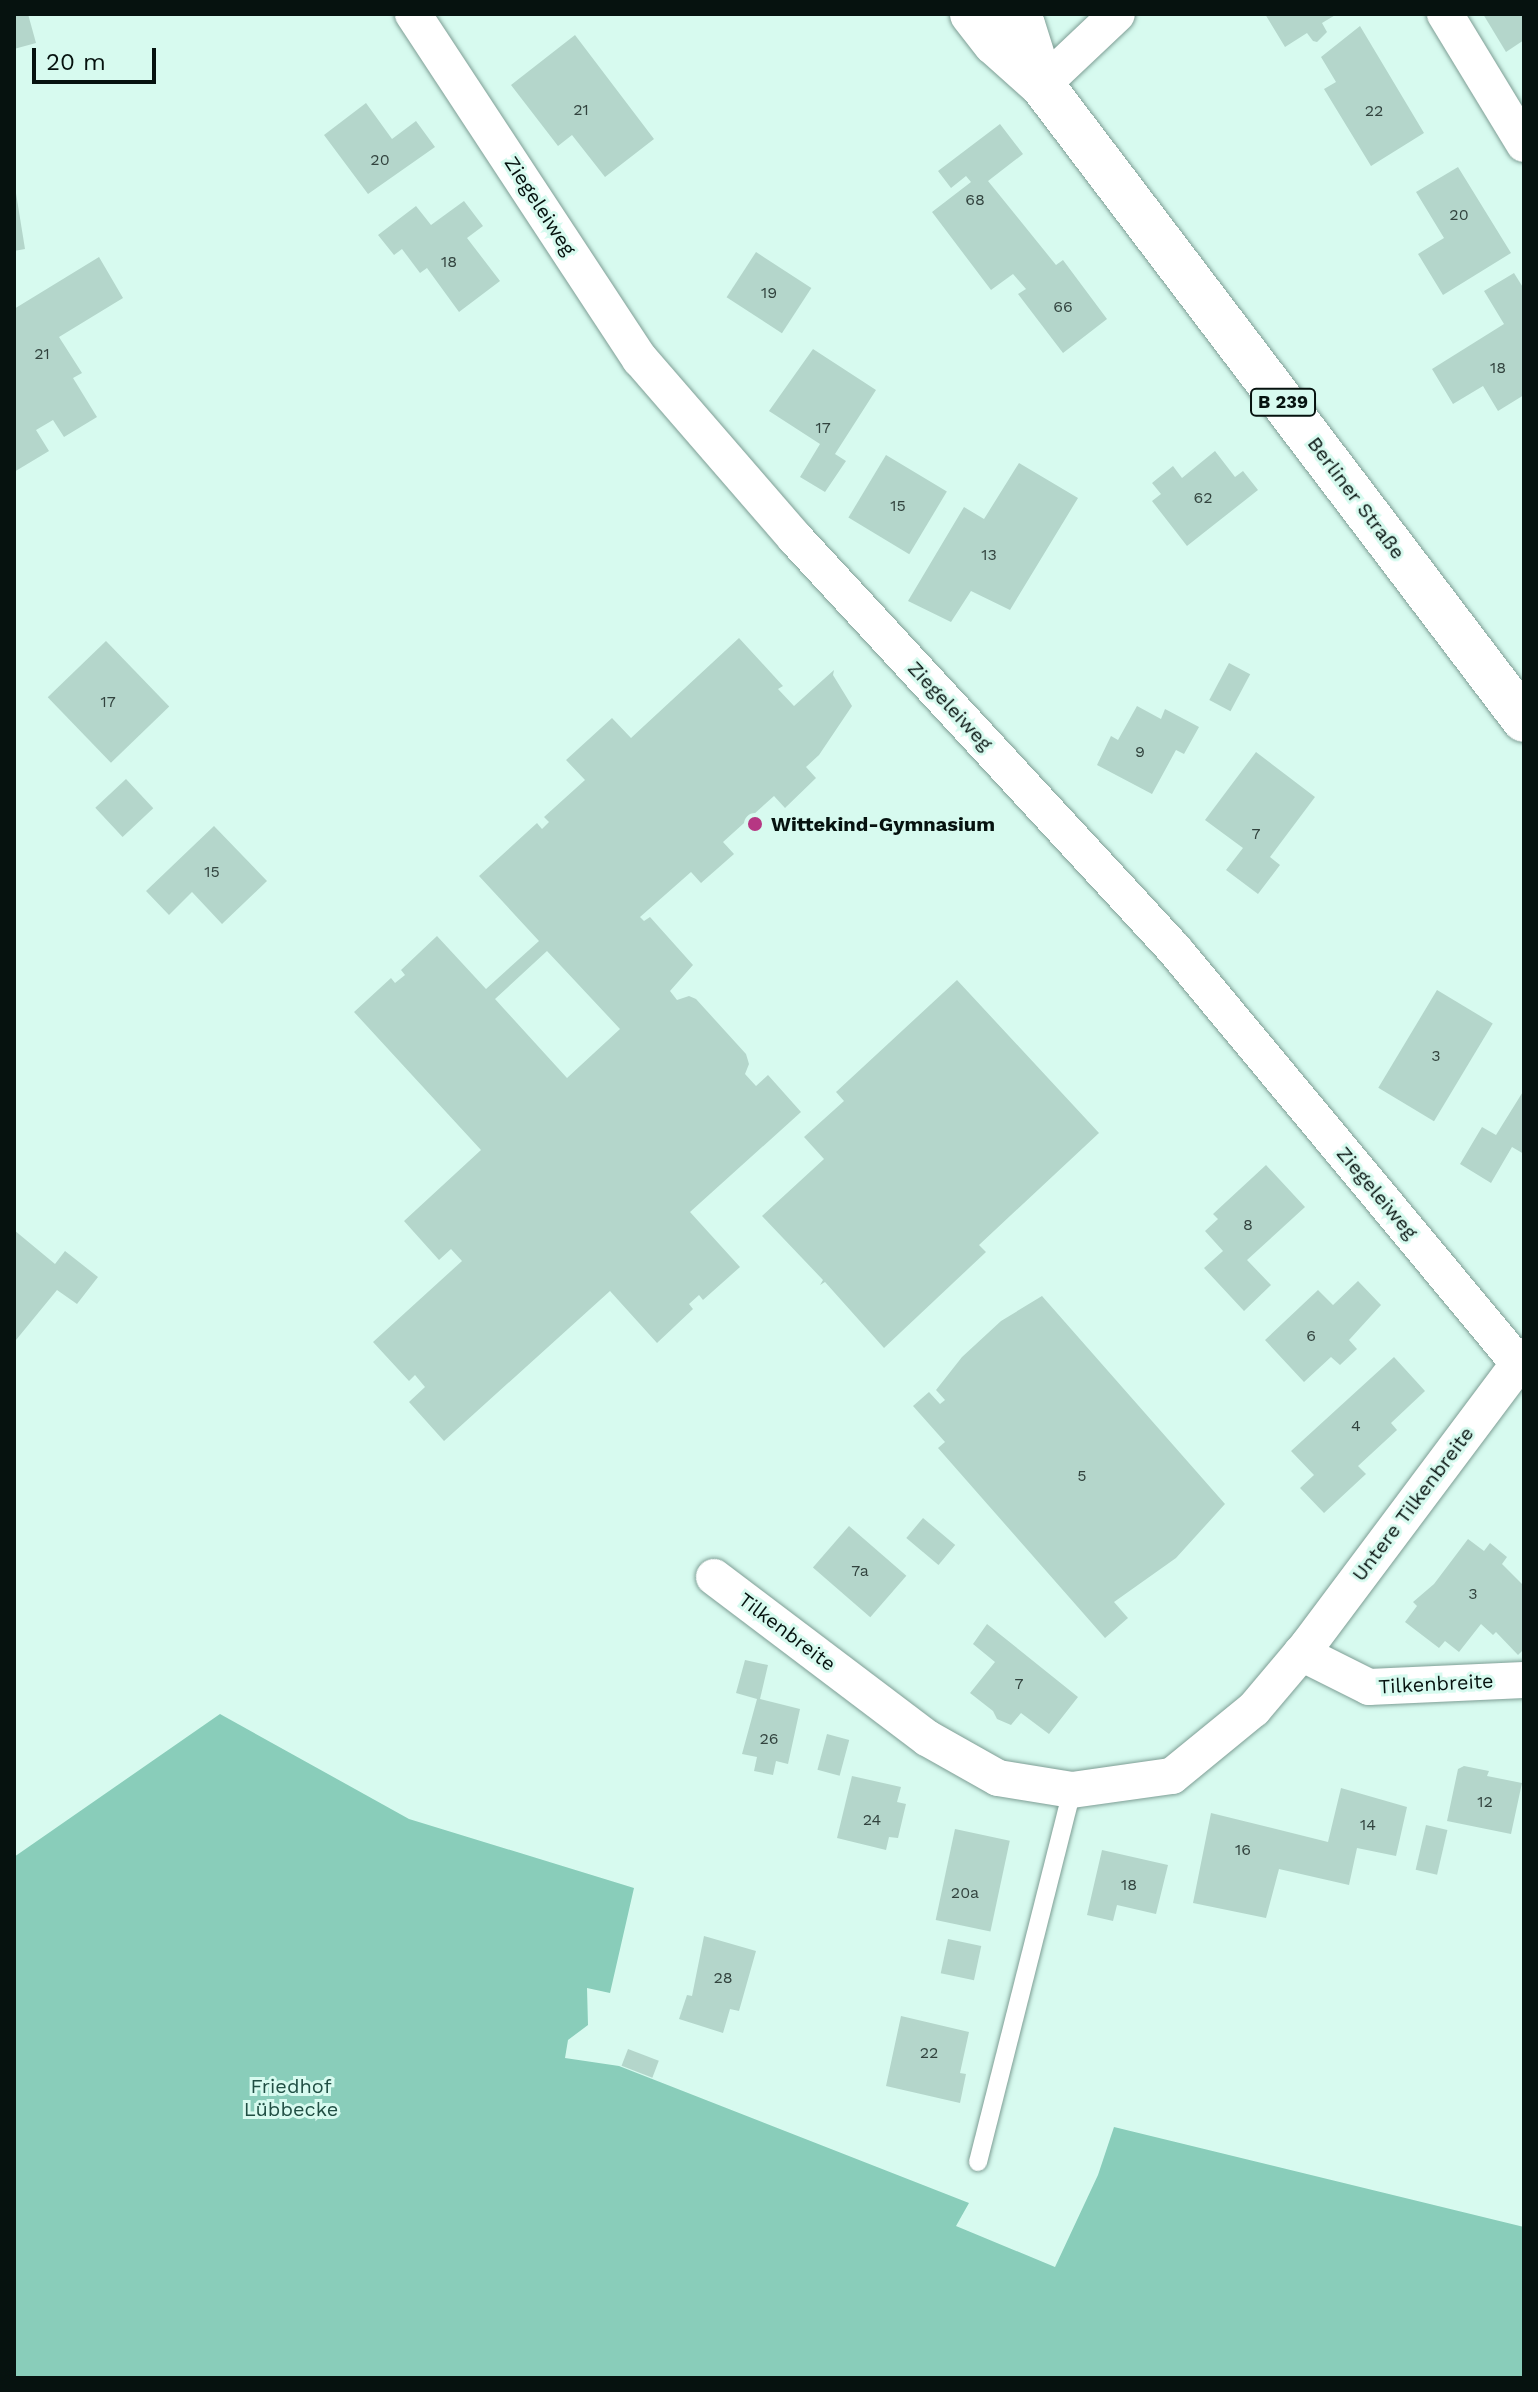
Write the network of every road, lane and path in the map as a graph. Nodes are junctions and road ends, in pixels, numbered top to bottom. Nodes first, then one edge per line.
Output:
1 (413, 14) edge
2 (972, 14) edge
3 (1016, 14) edge
4 (1117, 14) edge
5 (1445, 14) edge
6 (1042, 85) junction
7 (1524, 144) edge
8 (1524, 720) edge
9 (1522, 1363) edge
10 (714, 1577) dead end
11 (1301, 1653) junction
12 (1524, 1680) edge
13 (1072, 1790) junction
14 (978, 2162) dead end

1 - 9 street, Ziegeleiweg
2 - 6 main road, Berliner Straße / B 239
3 - 6 main road, Berliner Straße / B 239
4 - 6 street
5 - 7 street
6 - 8 main road, Berliner Straße / B 239
9 - 11 street, Untere Tilkenbreite
10 - 13 street, Tilkenbreite
11 - 12 street, Tilkenbreite
11 - 13 street, Tilkenbreite
13 - 14 lane

